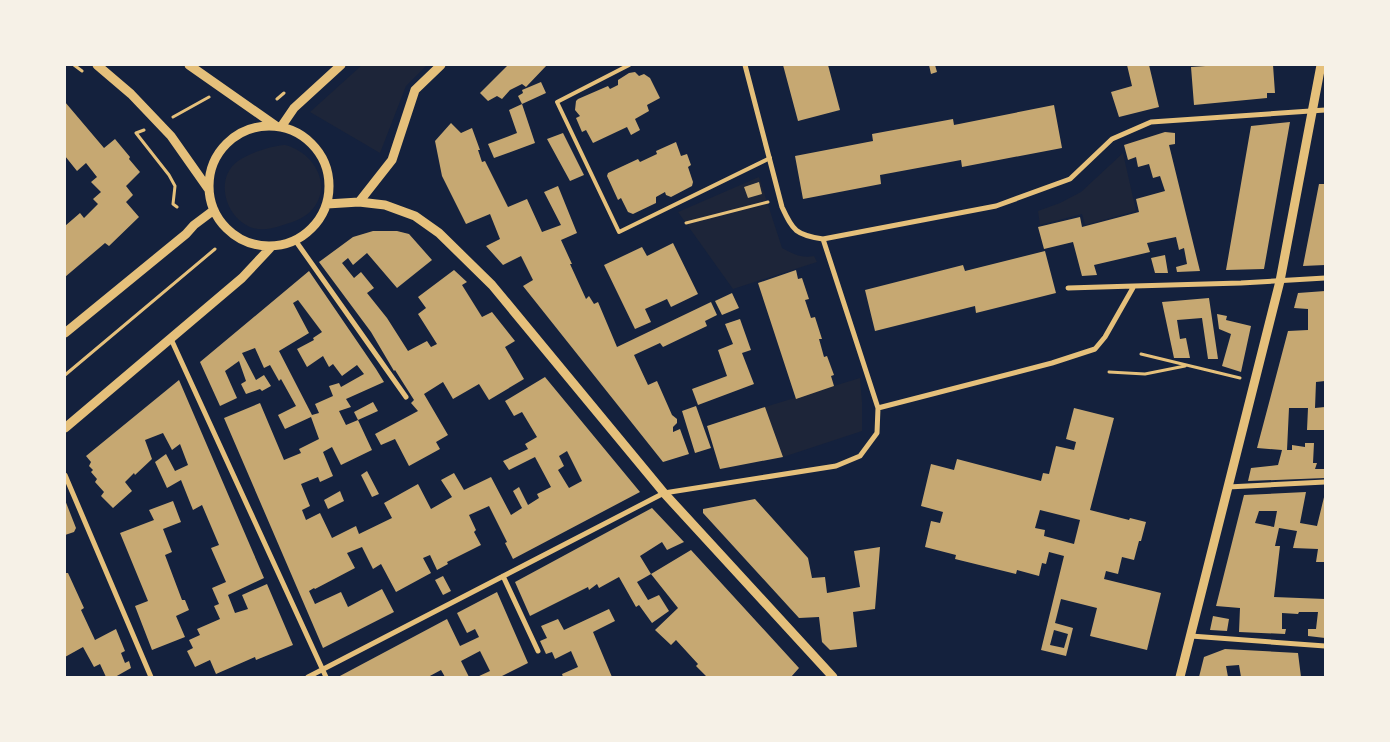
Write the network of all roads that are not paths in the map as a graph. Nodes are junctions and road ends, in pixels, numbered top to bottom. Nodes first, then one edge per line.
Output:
1 (97, 65) edge
2 (189, 65) edge
3 (341, 65) edge
4 (441, 65) edge
5 (629, 65) edge
6 (745, 65) edge
7 (1321, 65) edge
8 (1313, 110) junction
9 (1325, 110) edge
10 (279, 126) junction
11 (770, 158) junction
12 (209, 190) junction
13 (359, 202) junction
14 (327, 204) junction
15 (214, 210) junction
16 (823, 239) junction
17 (295, 240) junction
18 (272, 246) junction
19 (1325, 278) edge
20 (1280, 281) junction
21 (1134, 286) junction
22 (1068, 288) dead end
23 (65, 333) edge
24 (171, 339) junction
25 (406, 397) dead end
26 (878, 408) junction
27 (65, 428) edge
28 (65, 475) edge
29 (1325, 482) edge
30 (1228, 487) junction
31 (664, 493) junction
32 (503, 576) junction
33 (1191, 636) junction
34 (1325, 646) edge
35 (538, 651) dead end
36 (322, 669) junction
37 (151, 677) edge
38 (308, 677) edge
39 (326, 677) edge
40 (833, 677) edge
41 (1180, 677) edge

1 - 12 street
2 - 10 street
3 - 10 street
4 - 13 street
5 - 11 lane
6 - 11 street
7 - 8 street
8 - 9 street
8 - 16 street
8 - 20 street
10 - 12 street
10 - 14 street
11 - 16 street
12 - 15 street
13 - 14 street
13 - 31 street
14 - 17 street
15 - 18 street
15 - 23 street
16 - 26 street
17 - 18 street
17 - 25 street
18 - 24 street
19 - 20 street
20 - 21 street
20 - 30 street
21 - 22 street
21 - 26 street
24 - 27 street
24 - 36 street
26 - 31 street
28 - 37 street
29 - 30 street
30 - 33 street
31 - 32 street
31 - 40 street
32 - 35 street
32 - 36 street
33 - 34 street
33 - 41 street
36 - 38 street
36 - 39 street

